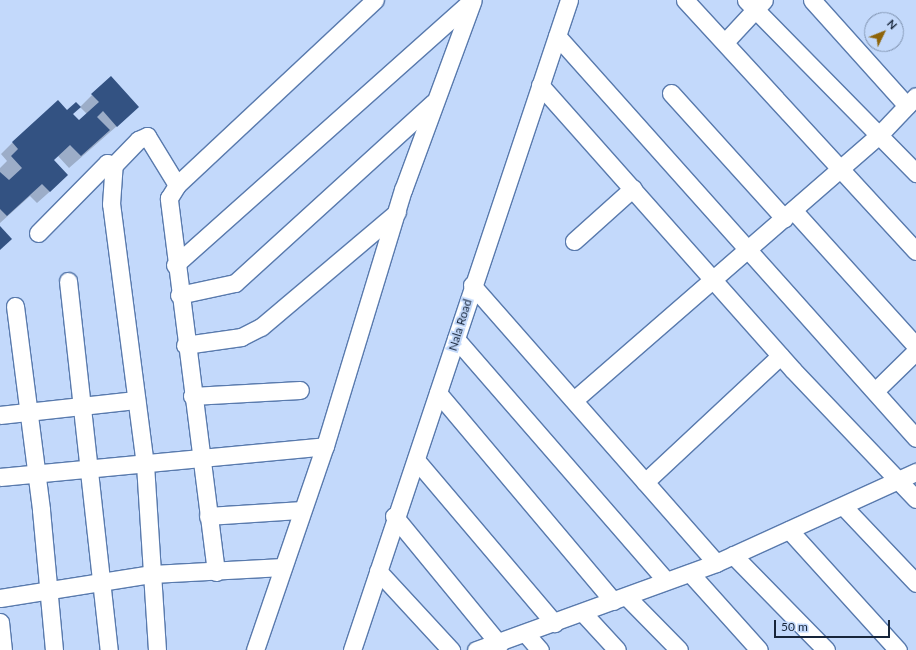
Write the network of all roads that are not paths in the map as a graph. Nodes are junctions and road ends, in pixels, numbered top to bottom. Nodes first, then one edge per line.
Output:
1 (375, 0) edge
2 (473, 0) edge
3 (569, 0) edge
4 (685, 0) edge
5 (812, 0) edge
6 (755, 3) edge
7 (557, 36) junction
8 (725, 42) junction
9 (540, 85) junction
10 (671, 93) dead end
11 (914, 99) edge
12 (435, 102) junction
13 (880, 134) junction
14 (114, 165) junction
15 (841, 168) junction
16 (916, 173) edge
17 (177, 184) junction
18 (633, 188) junction
19 (397, 212) junction
20 (788, 214) junction
21 (38, 234) dead end
22 (574, 241) dead end
23 (747, 248) junction
24 (916, 251) edge
25 (174, 265) junction
26 (713, 278) junction
27 (68, 281) dead end
28 (472, 285) junction
29 (179, 295) junction
30 (16, 306) dead end
31 (456, 339) junction
32 (185, 345) junction
33 (916, 346) edge
34 (916, 352) edge
35 (780, 356) junction
36 (300, 390) dead end
37 (875, 391) junction
38 (438, 393) junction
39 (192, 396) junction
40 (136, 400) junction
41 (574, 400) junction
42 (84, 406) junction
43 (29, 411) junction
44 (0, 415) edge
45 (916, 438) edge
46 (326, 446) junction
47 (200, 457) junction
48 (416, 460) junction
49 (145, 465) junction
50 (89, 470) junction
51 (916, 472) edge
52 (37, 474) junction
53 (0, 477) edge
54 (897, 480) junction
55 (645, 482) junction
56 (916, 500) edge
57 (843, 506) junction
58 (302, 510) junction
59 (208, 516) junction
60 (394, 516) junction
61 (789, 530) junction
62 (733, 555) junction
63 (716, 563) junction
64 (283, 567) junction
65 (378, 571) junction
66 (216, 572) junction
67 (690, 573) junction
68 (152, 574) junction
69 (666, 581) junction
70 (101, 582) junction
71 (916, 583) edge
72 (48, 591) junction
73 (0, 598) edge
74 (620, 599) junction
75 (583, 613) junction
76 (0, 622) edge
77 (554, 623) junction
78 (526, 634) junction
79 (499, 644) junction
80 (2, 650) edge
81 (54, 650) edge
82 (109, 650) edge
83 (156, 650) edge
84 (255, 650) edge
85 (352, 650) edge
86 (451, 650) edge
87 (476, 650) edge
88 (540, 650) edge
89 (617, 650) edge
90 (679, 650) edge
91 (759, 650) edge
92 (826, 650) edge
93 (898, 650) edge

1 - 17 street
2 - 12 street
2 - 25 street
3 - 7 street, Nala Road
4 - 8 street
5 - 11 street
6 - 8 street
6 - 13 street
7 - 9 street, Nala Road
7 - 23 street
8 - 15 street
9 - 18 street
9 - 28 street, Nala Road
10 - 20 street
11 - 13 street
12 - 19 street
12 - 29 street
13 - 15 street
13 - 16 street
14 - 17 street
14 - 21 street
14 - 40 street
15 - 20 street
15 - 24 street
17 - 25 street
18 - 22 street
18 - 26 street
19 - 32 street
19 - 46 street
20 - 23 street
20 - 33 street
23 - 26 street
23 - 37 street
25 - 29 street
26 - 35 street
26 - 41 street
27 - 42 street
28 - 31 street, Nala Road
28 - 41 street
29 - 32 street
30 - 43 street
31 - 38 street, Nala Road
31 - 69 street
32 - 39 street
34 - 37 street
35 - 54 street
35 - 55 street
36 - 39 street
37 - 45 street
38 - 48 street, Nala Road
38 - 74 street
39 - 47 street
40 - 42 street
40 - 49 street
41 - 55 street
42 - 43 street
42 - 50 street
43 - 44 street
43 - 52 street
46 - 47 street
46 - 58 street
47 - 49 street
47 - 59 street
48 - 60 street, Nala Road
48 - 77 street
49 - 50 street
49 - 68 street
50 - 52 street
50 - 70 street
51 - 54 street
52 - 53 street
52 - 72 street
54 - 56 street
54 - 57 street
55 - 63 street
57 - 61 street
57 - 71 street
58 - 59 street
58 - 64 street
59 - 66 street
60 - 65 street, Nala Road
60 - 79 street
61 - 62 street
61 - 93 street
62 - 63 street
62 - 92 street
63 - 67 street
64 - 66 street
64 - 84 street
65 - 85 street, Nala Road
65 - 86 street
66 - 68 street
67 - 69 street
67 - 91 street
68 - 70 street
68 - 83 street
69 - 74 street
70 - 72 street
70 - 82 street
72 - 73 street
72 - 81 street
74 - 75 street
74 - 90 street
75 - 77 street
75 - 89 street
76 - 80 street
77 - 78 street
78 - 79 street
78 - 88 street
79 - 87 street

